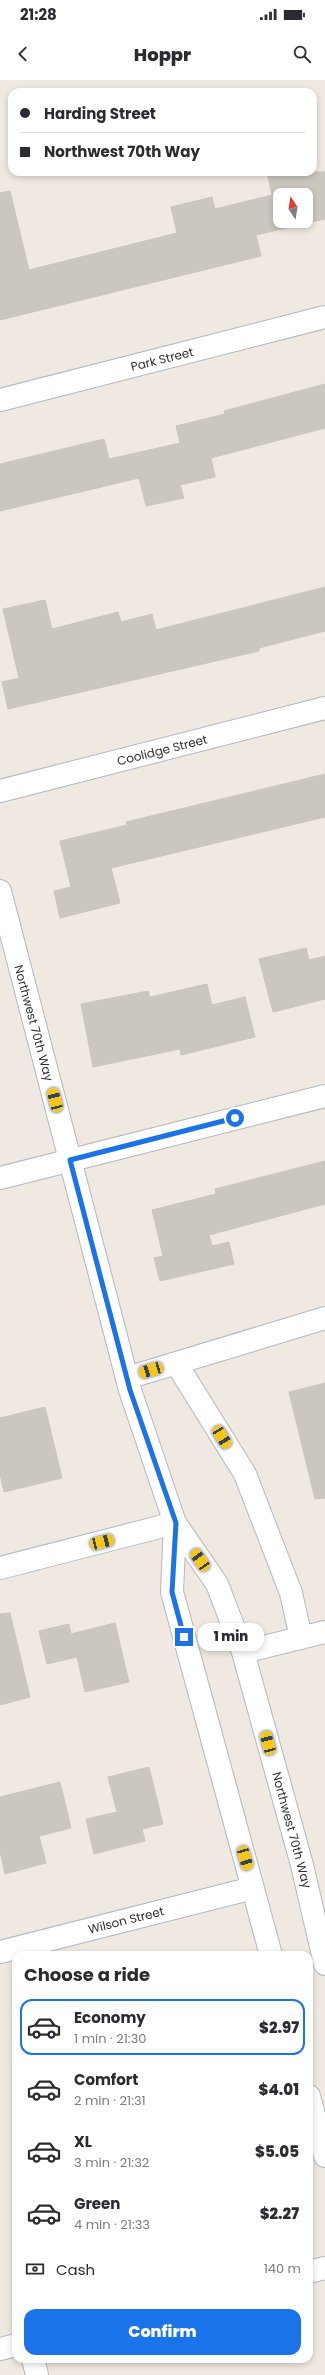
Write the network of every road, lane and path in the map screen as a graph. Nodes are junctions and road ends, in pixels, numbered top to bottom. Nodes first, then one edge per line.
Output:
1 (325, 318) edge
2 (0, 400) edge
3 (325, 708) edge
4 (0, 791) edge
5 (0, 891) edge
6 (325, 1096) edge
7 (70, 1160) junction
8 (0, 1178) edge
9 (325, 1318) edge
10 (176, 1363) junction
11 (127, 1378) junction
12 (176, 1523) junction
13 (0, 1568) edge
14 (325, 1632) edge
15 (301, 1638) junction
16 (244, 1652) junction
17 (253, 1888) junction
18 (270, 1951) edge
19 (0, 1952) edge
20 (325, 1964) edge
21 (313, 2111) edge
22 (325, 2156) edge
23 (325, 2268) edge
24 (313, 2271) edge
25 (12, 2346) edge
26 (0, 2349) edge
27 (34, 2363) edge
28 (37, 2375) edge

1 - 2 street, Park Street
3 - 4 street, Coolidge Street
5 - 7 street, Northwest 70th Way
6 - 7 street
7 - 8 street
7 - 11 street, Northwest 70th Way
9 - 10 street
10 - 11 street
10 - 15 street
11 - 12 street, Northwest 70th Way
12 - 13 street
12 - 16 street, Northwest 70th Way
12 - 17 street, Northwest 70th Way
14 - 15 street
15 - 16 street
16 - 20 street, Northwest 70th Way
17 - 18 street, Northwest 70th Way
17 - 19 street, Wilson Street
21 - 22 street
23 - 24 street
25 - 26 street
27 - 28 street

